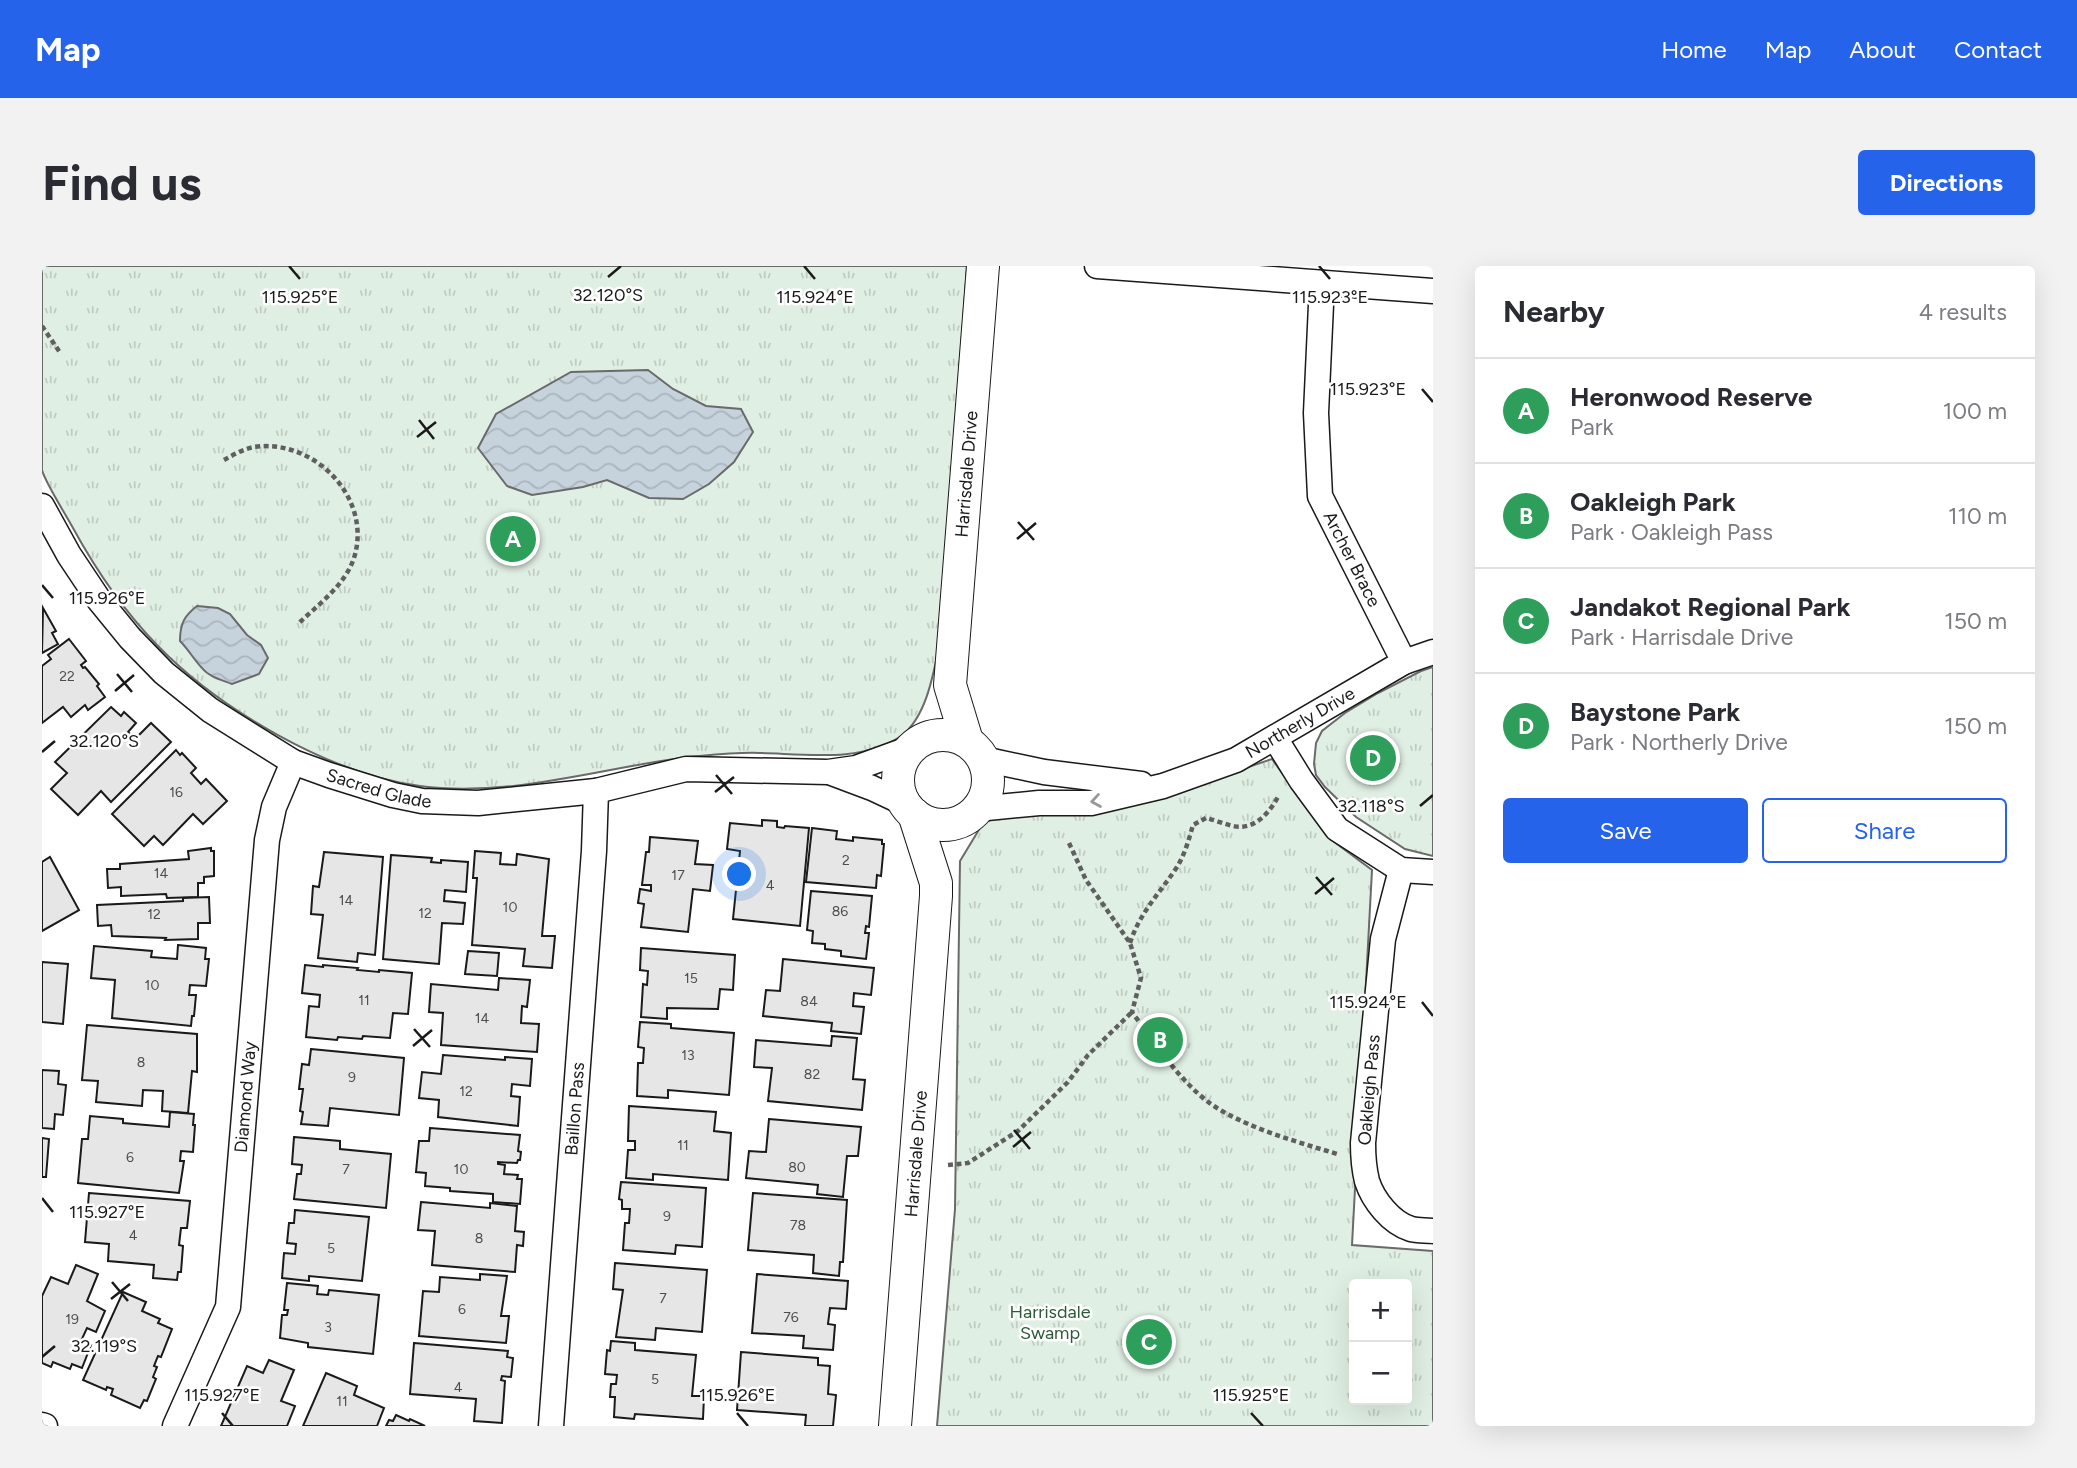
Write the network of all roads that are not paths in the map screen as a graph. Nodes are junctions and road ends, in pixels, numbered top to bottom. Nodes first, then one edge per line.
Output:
1 (983, 266) edge
2 (1097, 266) edge
3 (1322, 283) junction
4 (1433, 292) edge
5 (42, 506) edge
6 (1433, 652) edge
7 (1404, 662) junction
8 (950, 685) junction
9 (1275, 738) junction
10 (918, 743) junction
11 (975, 750) junction
12 (293, 762) junction
13 (828, 772) junction
14 (1163, 786) junction
15 (596, 791) junction
16 (909, 809) junction
17 (968, 815) junction
18 (1401, 870) junction
19 (1433, 872) edge
20 (936, 883) junction
21 (1433, 1231) edge
22 (175, 1426) edge
23 (551, 1426) edge
24 (895, 1426) edge

1 - 8 street, Harrisdale Drive
2 - 3 street
3 - 4 street
3 - 7 street, Archer Brace
5 - 12 street, Sacred Glade
6 - 7 street, Northerly Drive
7 - 9 street, Northerly Drive
8 - 10 street, Harrisdale Drive
8 - 11 street, Harrisdale Drive
9 - 14 street, Northerly Drive
9 - 18 street
10 - 11 street
10 - 13 street, Sacred Glade
10 - 16 street
11 - 14 street, Northerly Drive
11 - 17 street
12 - 15 street, Sacred Glade
12 - 22 street, Diamond Way
13 - 15 street, Sacred Glade
13 - 16 street, Sacred Glade
14 -> 17 street, Northerly Drive
15 - 23 street, Baillon Pass
16 - 17 street
16 - 20 street, Harrisdale Drive
17 - 20 street, Harrisdale Drive
18 - 19 street
18 - 21 street, Oakleigh Pass
20 - 24 street, Harrisdale Drive

